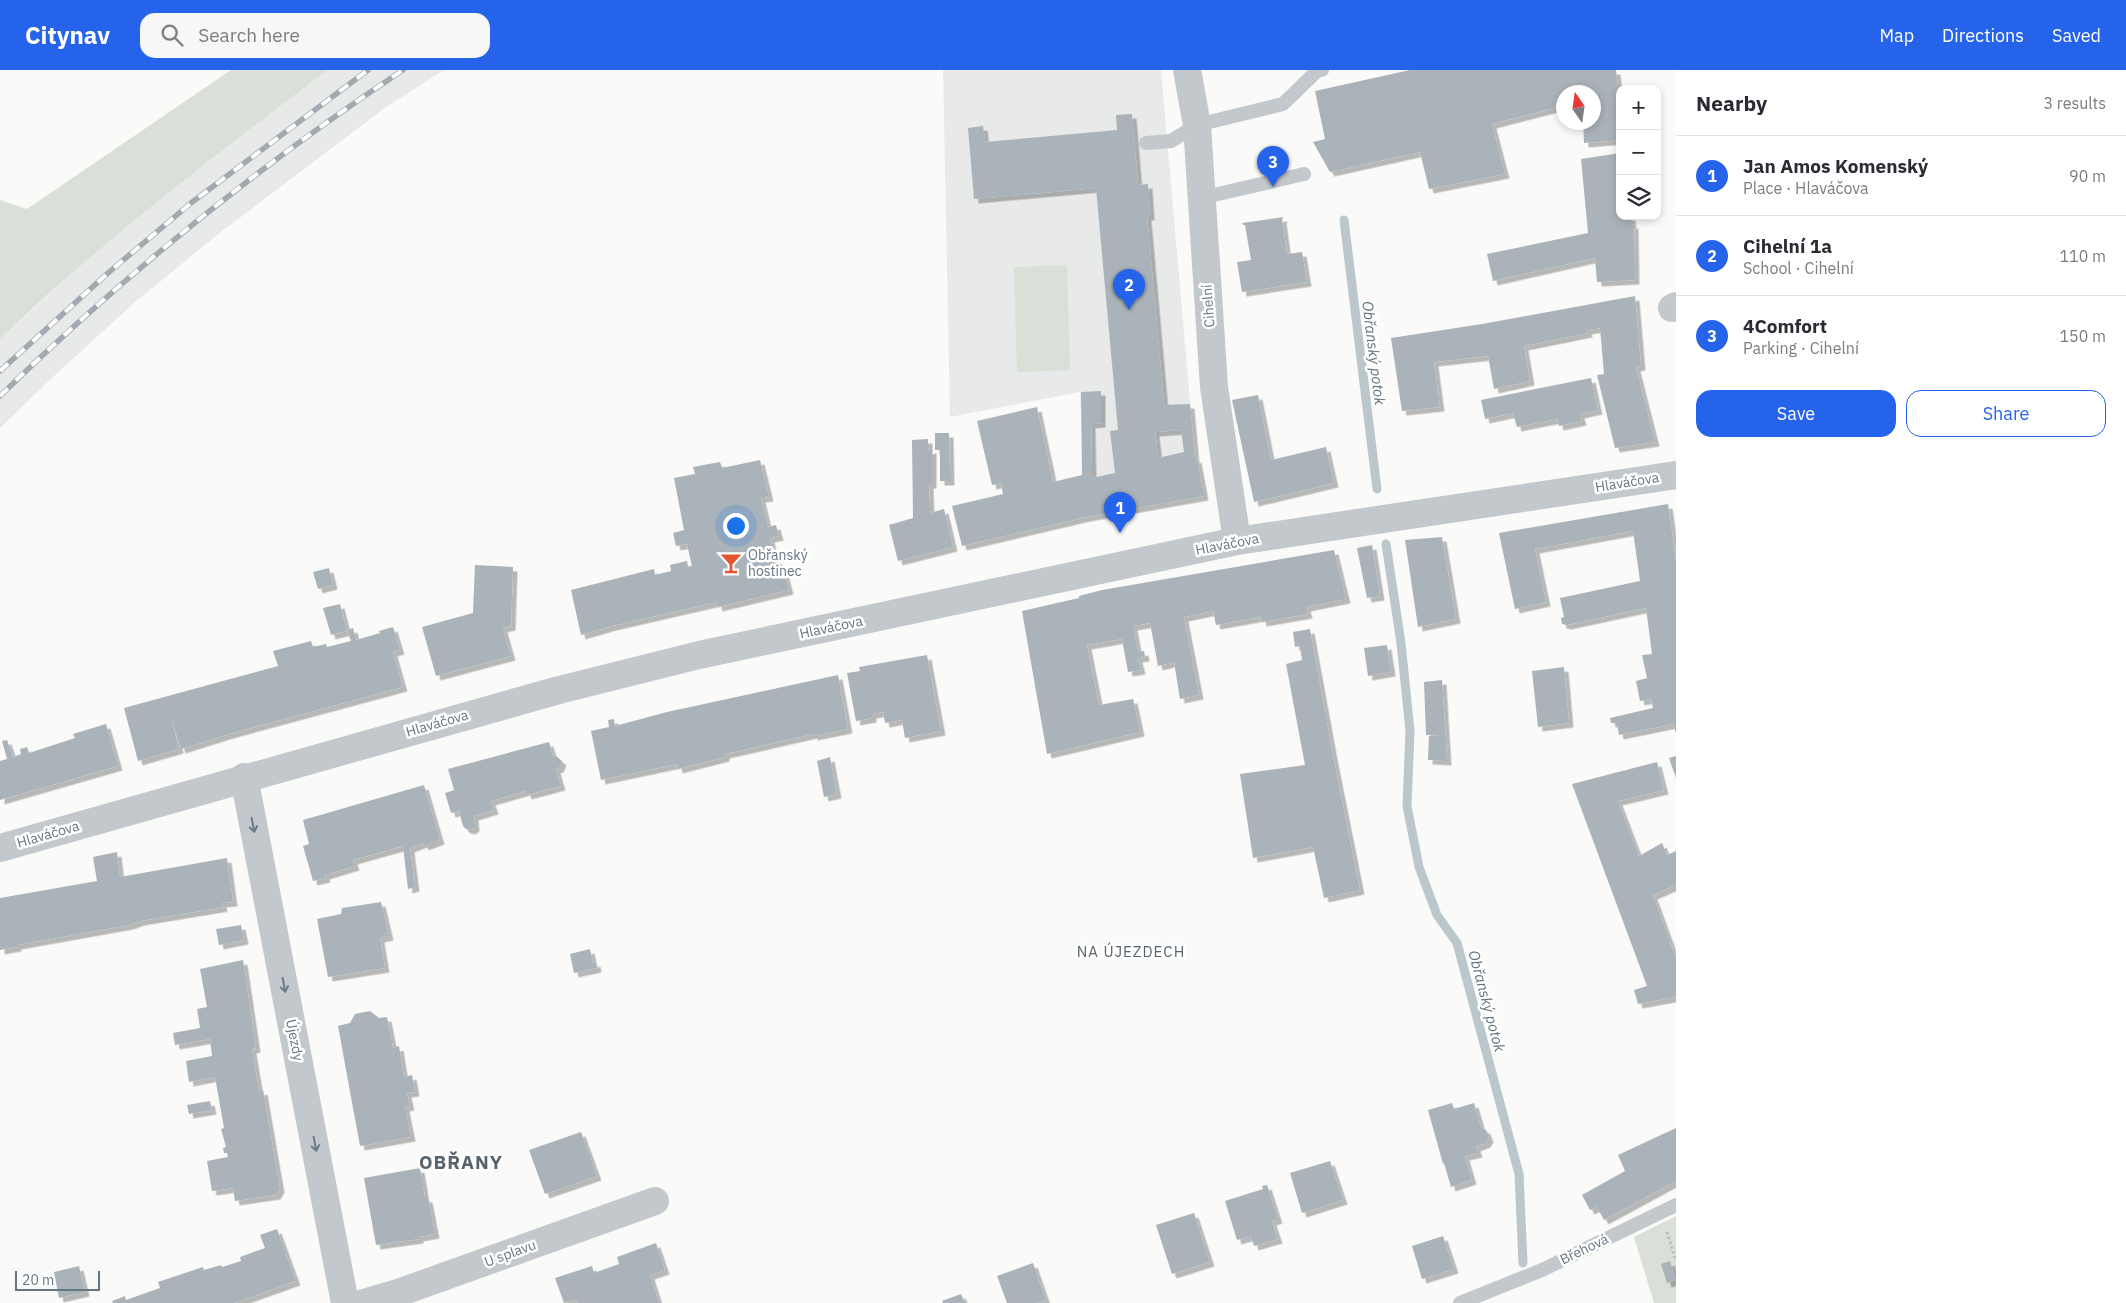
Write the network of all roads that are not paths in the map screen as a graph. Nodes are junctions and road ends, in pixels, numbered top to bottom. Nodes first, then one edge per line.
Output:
1 (1187, 70) edge
2 (1322, 70) edge
3 (1197, 125) junction
4 (1146, 143) dead end
5 (1304, 174) dead end
6 (1200, 198) junction
7 (1676, 474) edge
8 (1237, 541) junction
9 (244, 777) junction
10 (0, 848) edge
11 (655, 1201) dead end
12 (1676, 1205) edge
13 (345, 1303) edge
14 (364, 1303) edge
15 (1460, 1303) edge

1 - 3 street, Cihelní
2 - 3 lane
3 - 4 lane
3 - 6 street, Cihelní
5 - 6 lane
6 - 8 street, Cihelní
7 - 8 street, Hlaváčova
8 - 9 street, Hlaváčova
9 - 10 street, Hlaváčova
9 -> 13 street, Újezdy
11 - 14 street, U splavu
12 - 15 lane, Břehová

